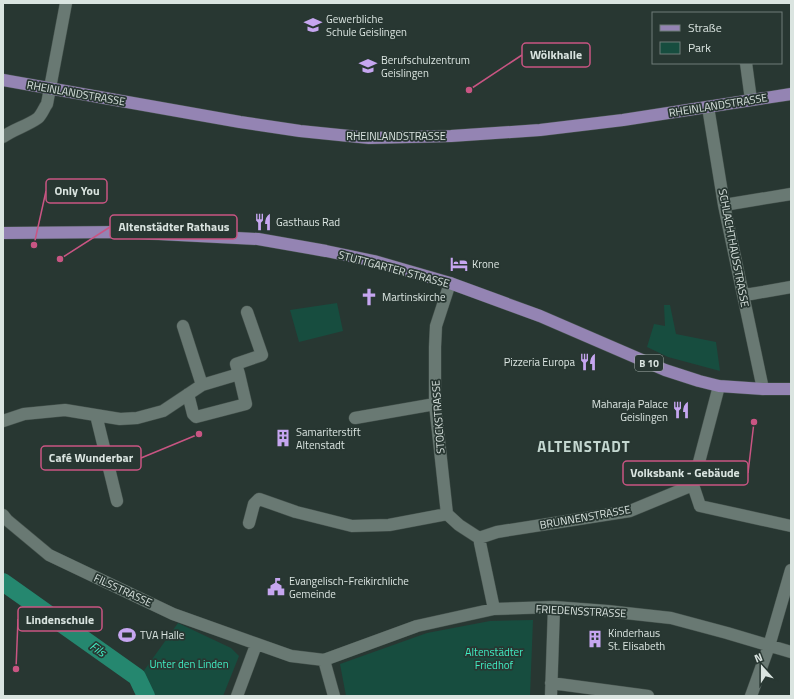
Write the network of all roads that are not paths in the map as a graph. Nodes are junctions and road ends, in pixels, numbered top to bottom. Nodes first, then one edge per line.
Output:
1 (66, 3) edge
2 (746, 64) edge
3 (3, 80) edge
4 (50, 89) junction
5 (791, 94) edge
6 (751, 100) junction
7 (708, 107) junction
8 (3, 137) edge
9 (791, 194) edge
10 (724, 205) junction
11 (3, 233) edge
12 (450, 283) junction
13 (791, 287) edge
14 (742, 294) junction
15 (247, 312) dead end
16 (183, 326) dead end
17 (239, 374) junction
18 (202, 385) junction
19 (719, 386) junction
20 (763, 389) junction
21 (791, 389) edge
22 (188, 394) junction
23 (435, 404) junction
24 (96, 415) junction
25 (355, 418) dead end
26 (3, 421) edge
27 (693, 485) junction
28 (117, 501) dead end
29 (448, 514) junction
30 (3, 515) edge
31 (249, 523) dead end
32 (791, 526) edge
33 (479, 538) junction
34 (791, 570) edge
35 (554, 607) junction
36 (494, 609) junction
37 (256, 645) junction
38 (769, 646) junction
39 (791, 652) edge
40 (324, 660) junction
41 (551, 683) junction
42 (237, 696) edge
43 (334, 696) edge
44 (551, 696) edge
45 (648, 696) edge
46 (751, 696) edge

1 - 4 street
2 - 6 street
3 - 4 main road, RHEINLANDSTRASSE
4 - 7 main road, RHEINLANDSTRASSE
4 - 8 street
5 - 6 main road, RHEINLANDSTRASSE
6 - 7 main road, RHEINLANDSTRASSE
7 - 10 street, SCHLACHTHAUSSTRASSE
9 - 10 street
10 - 14 street, SCHLACHTHAUSSTRASSE
11 - 12 main road, STUTTGARTER STRASSE / B 10
12 - 19 main road, STUTTGARTER STRASSE / B 10
12 - 23 street, STOCKSTRASSE
13 - 14 street
14 - 20 street, SCHLACHTHAUSSTRASSE
15 - 17 street
16 - 18 street
17 - 18 street
17 - 22 street
18 - 22 street
19 - 20 main road, STUTTGARTER STRASSE / B 10
19 - 27 street
20 - 21 main road, STUTTGARTER STRASSE / B 10
22 - 24 street
23 - 25 street
23 - 29 street, STOCKSTRASSE
24 - 26 street
24 - 28 street
27 - 32 street
27 - 33 street, BRUNNENSTRASSE
29 - 31 street
29 - 33 street
30 - 37 street, FILSSTRASSE
33 - 36 street
34 - 38 street
35 - 36 street, FRIEDENSSTRASSE
35 - 38 street, FRIEDENSSTRASSE
35 - 41 street
36 - 40 street, FRIEDENSSTRASSE
37 - 40 street, FRIEDENSSTRASSE
37 - 42 street
38 - 39 street, FRIEDENSSTRASSE
38 - 46 street
40 - 43 street
41 - 44 street
41 - 45 street

